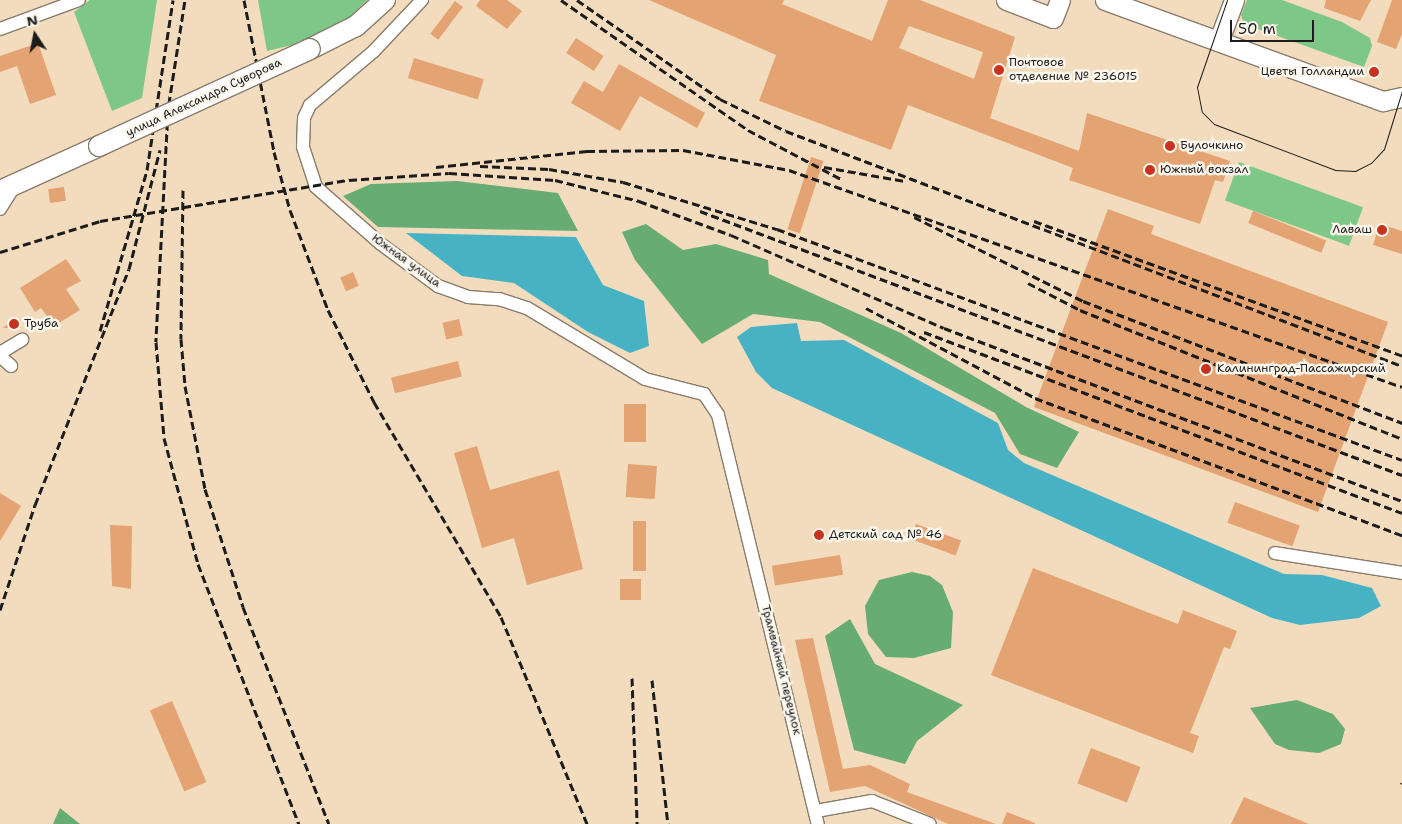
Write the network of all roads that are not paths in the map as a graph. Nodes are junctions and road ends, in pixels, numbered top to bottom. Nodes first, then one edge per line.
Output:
1 (79, 0) edge
2 (385, 0) edge
3 (422, 0) edge
4 (1006, 0) edge
5 (1060, 0) edge
6 (1106, 0) edge
7 (1234, 0) edge
8 (0, 29) edge
9 (1219, 40) junction
10 (1401, 94) edge
11 (8, 188) edge
12 (0, 209) edge
13 (22, 340) dead end
14 (0, 355) edge
15 (11, 366) dead end
16 (718, 415) joint
17 (1275, 553) dead end
18 (1402, 573) edge
19 (816, 810) junction
20 (818, 824) edge
21 (930, 824) edge

1 - 8 street
2 - 11 main road, улица Александра Суворова, bridge
3 - 16 street, Южная улица
4 - 5 main road
6 - 9 main road
7 - 9 main road
9 - 10 main road
11 - 12 street, улица Александра Суворова
13 - 14 street
14 - 15 street
16 - 19 street, Трамвайный переулок
17 - 18 street
19 - 20 street, Трамвайный переулок
19 - 21 street

